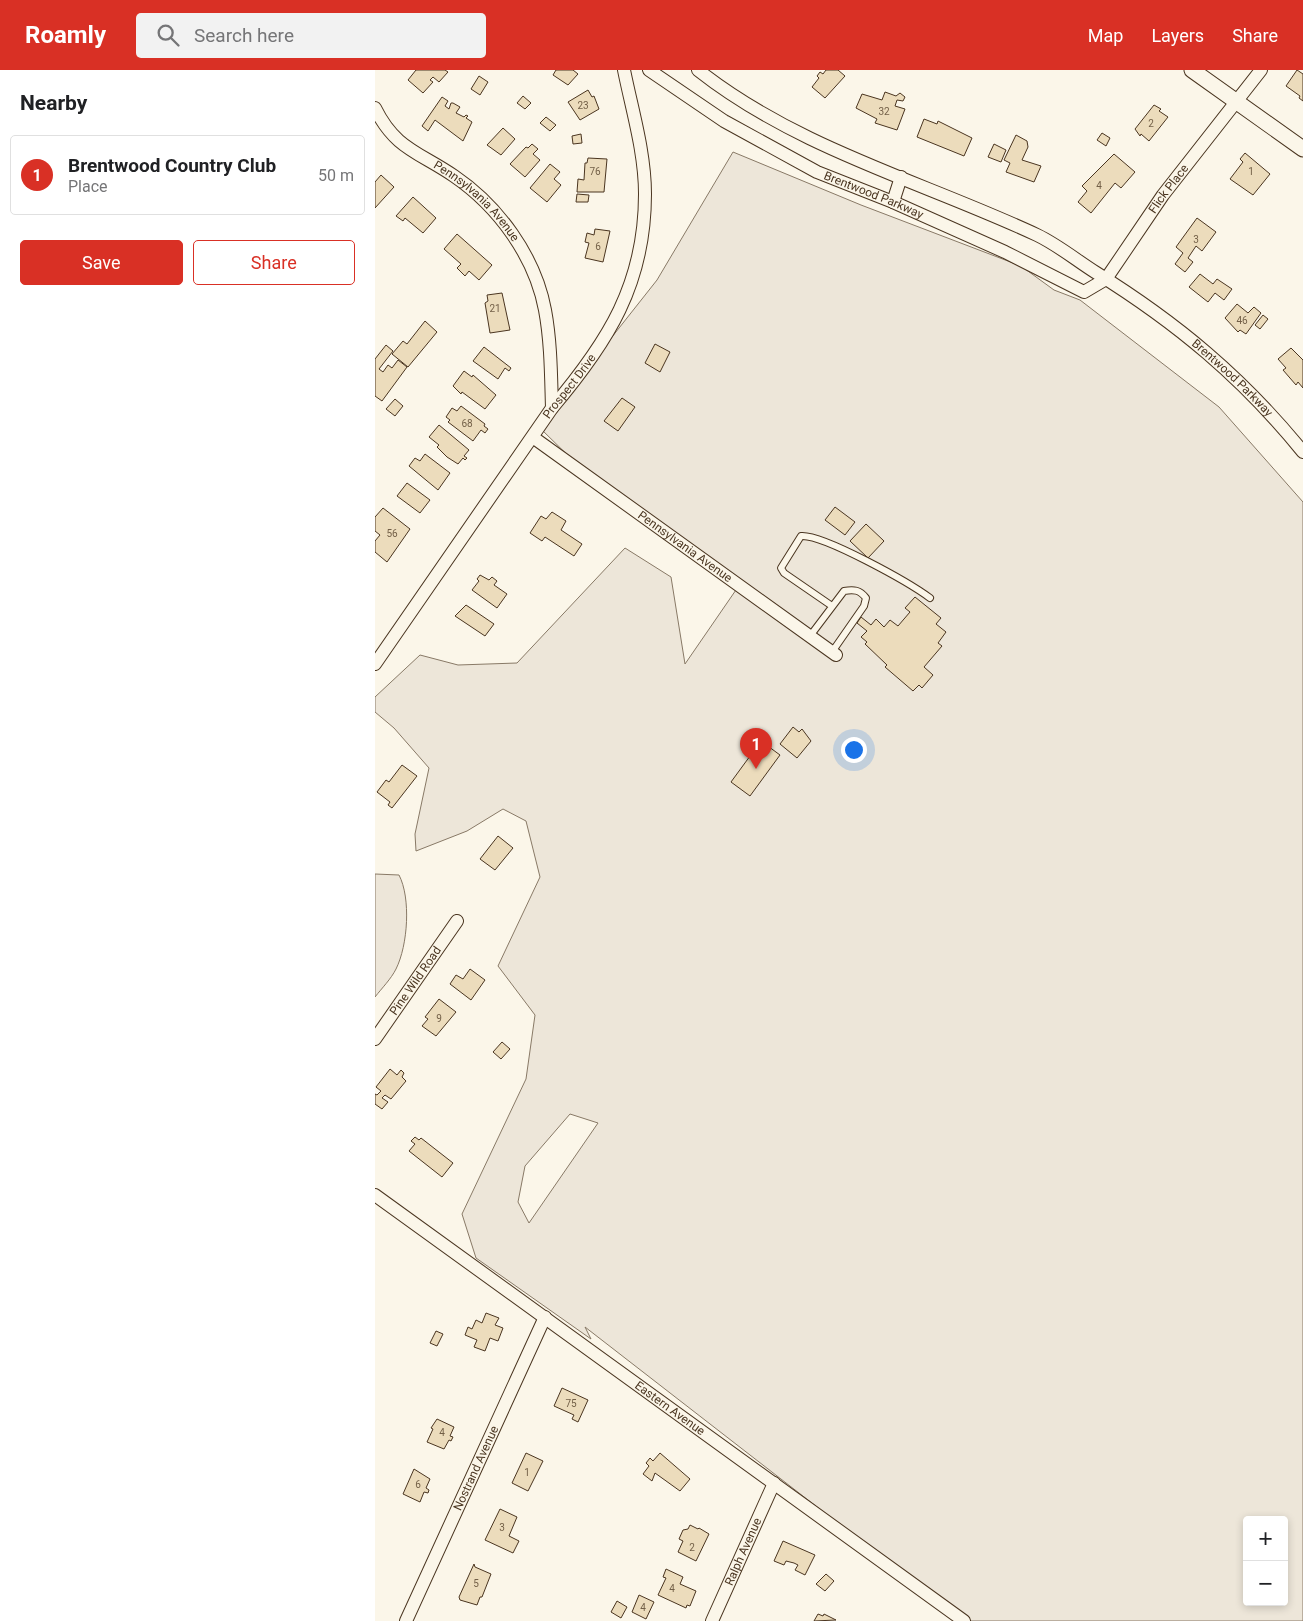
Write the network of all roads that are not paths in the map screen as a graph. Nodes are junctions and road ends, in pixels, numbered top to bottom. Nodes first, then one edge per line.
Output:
1 (624, 70) edge
2 (649, 70) edge
3 (698, 70) edge
4 (1192, 70) edge
5 (1261, 70) edge
6 (1235, 101) junction
7 (375, 108) edge
8 (1303, 149) edge
9 (901, 177) junction
10 (893, 202) junction
11 (1106, 279) junction
12 (552, 408) junction
13 (534, 438) junction
14 (1303, 452) edge
15 (930, 598) dead end
16 (832, 606) junction
17 (809, 636) junction
18 (834, 654) joint
19 (375, 664) edge
20 (457, 922) dead end
21 (375, 1039) edge
22 (375, 1195) edge
23 (545, 1317) junction
24 (774, 1483) junction
25 (406, 1621) edge
26 (711, 1621) edge
27 (964, 1621) edge

1 - 12 street, Prospect Drive
2 - 10 street, Brentwood Parkway
3 - 9 street, Brentwood Parkway
4 - 6 street
5 - 6 street, Flick Place
6 - 8 street
6 - 11 street, Flick Place
7 - 12 street, Pennsylvania Avenue
9 - 10 street
9 - 11 street, Brentwood Parkway
10 - 11 street, Brentwood Parkway
11 - 14 street, Brentwood Parkway
12 - 13 street, Prospect Drive
13 - 17 street, Pennsylvania Avenue
13 - 19 street, Prospect Drive
15 - 16 lane
16 - 17 lane
16 - 18 lane
17 - 18 street, Pennsylvania Avenue
20 - 21 street, Pine Wild Road
22 - 23 street, Eastern Avenue
23 - 24 street, Eastern Avenue
23 - 25 street, Nostrand Avenue
24 - 26 street, Ralph Avenue
24 - 27 street, Eastern Avenue

